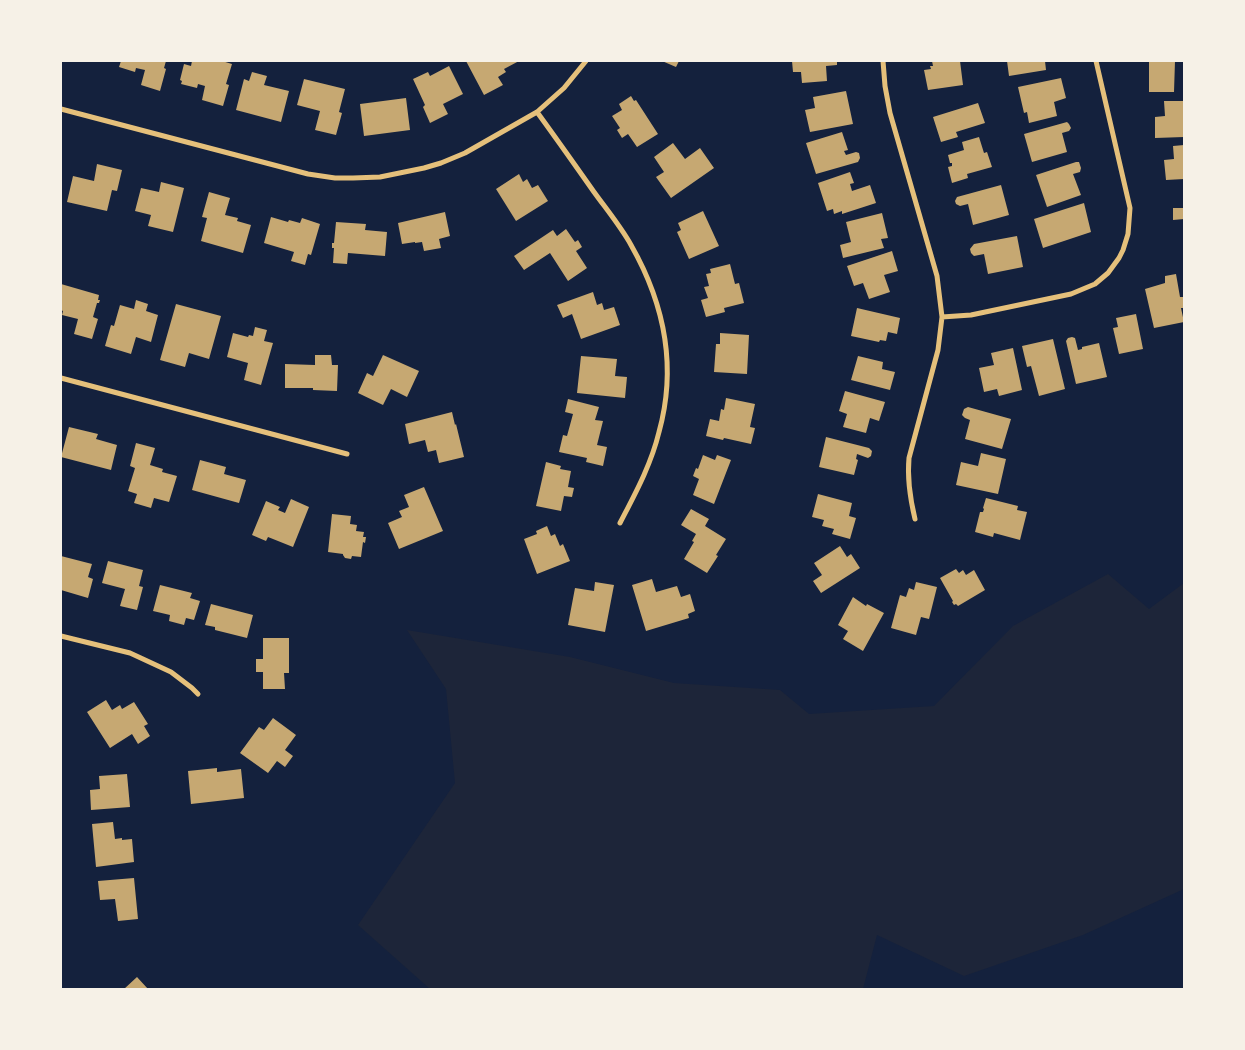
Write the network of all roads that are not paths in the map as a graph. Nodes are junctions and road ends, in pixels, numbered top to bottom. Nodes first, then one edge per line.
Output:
1 (586, 61) edge
2 (883, 61) edge
3 (1096, 61) edge
4 (61, 109) edge
5 (537, 112) junction
6 (942, 317) junction
7 (61, 378) edge
8 (347, 454) dead end
9 (915, 519) dead end
10 (620, 523) dead end
11 (62, 637) edge
12 (198, 694) dead end

1 - 5 street
2 - 6 street
3 - 6 street
4 - 5 street
5 - 10 street
6 - 9 street
7 - 8 street
11 - 12 street

